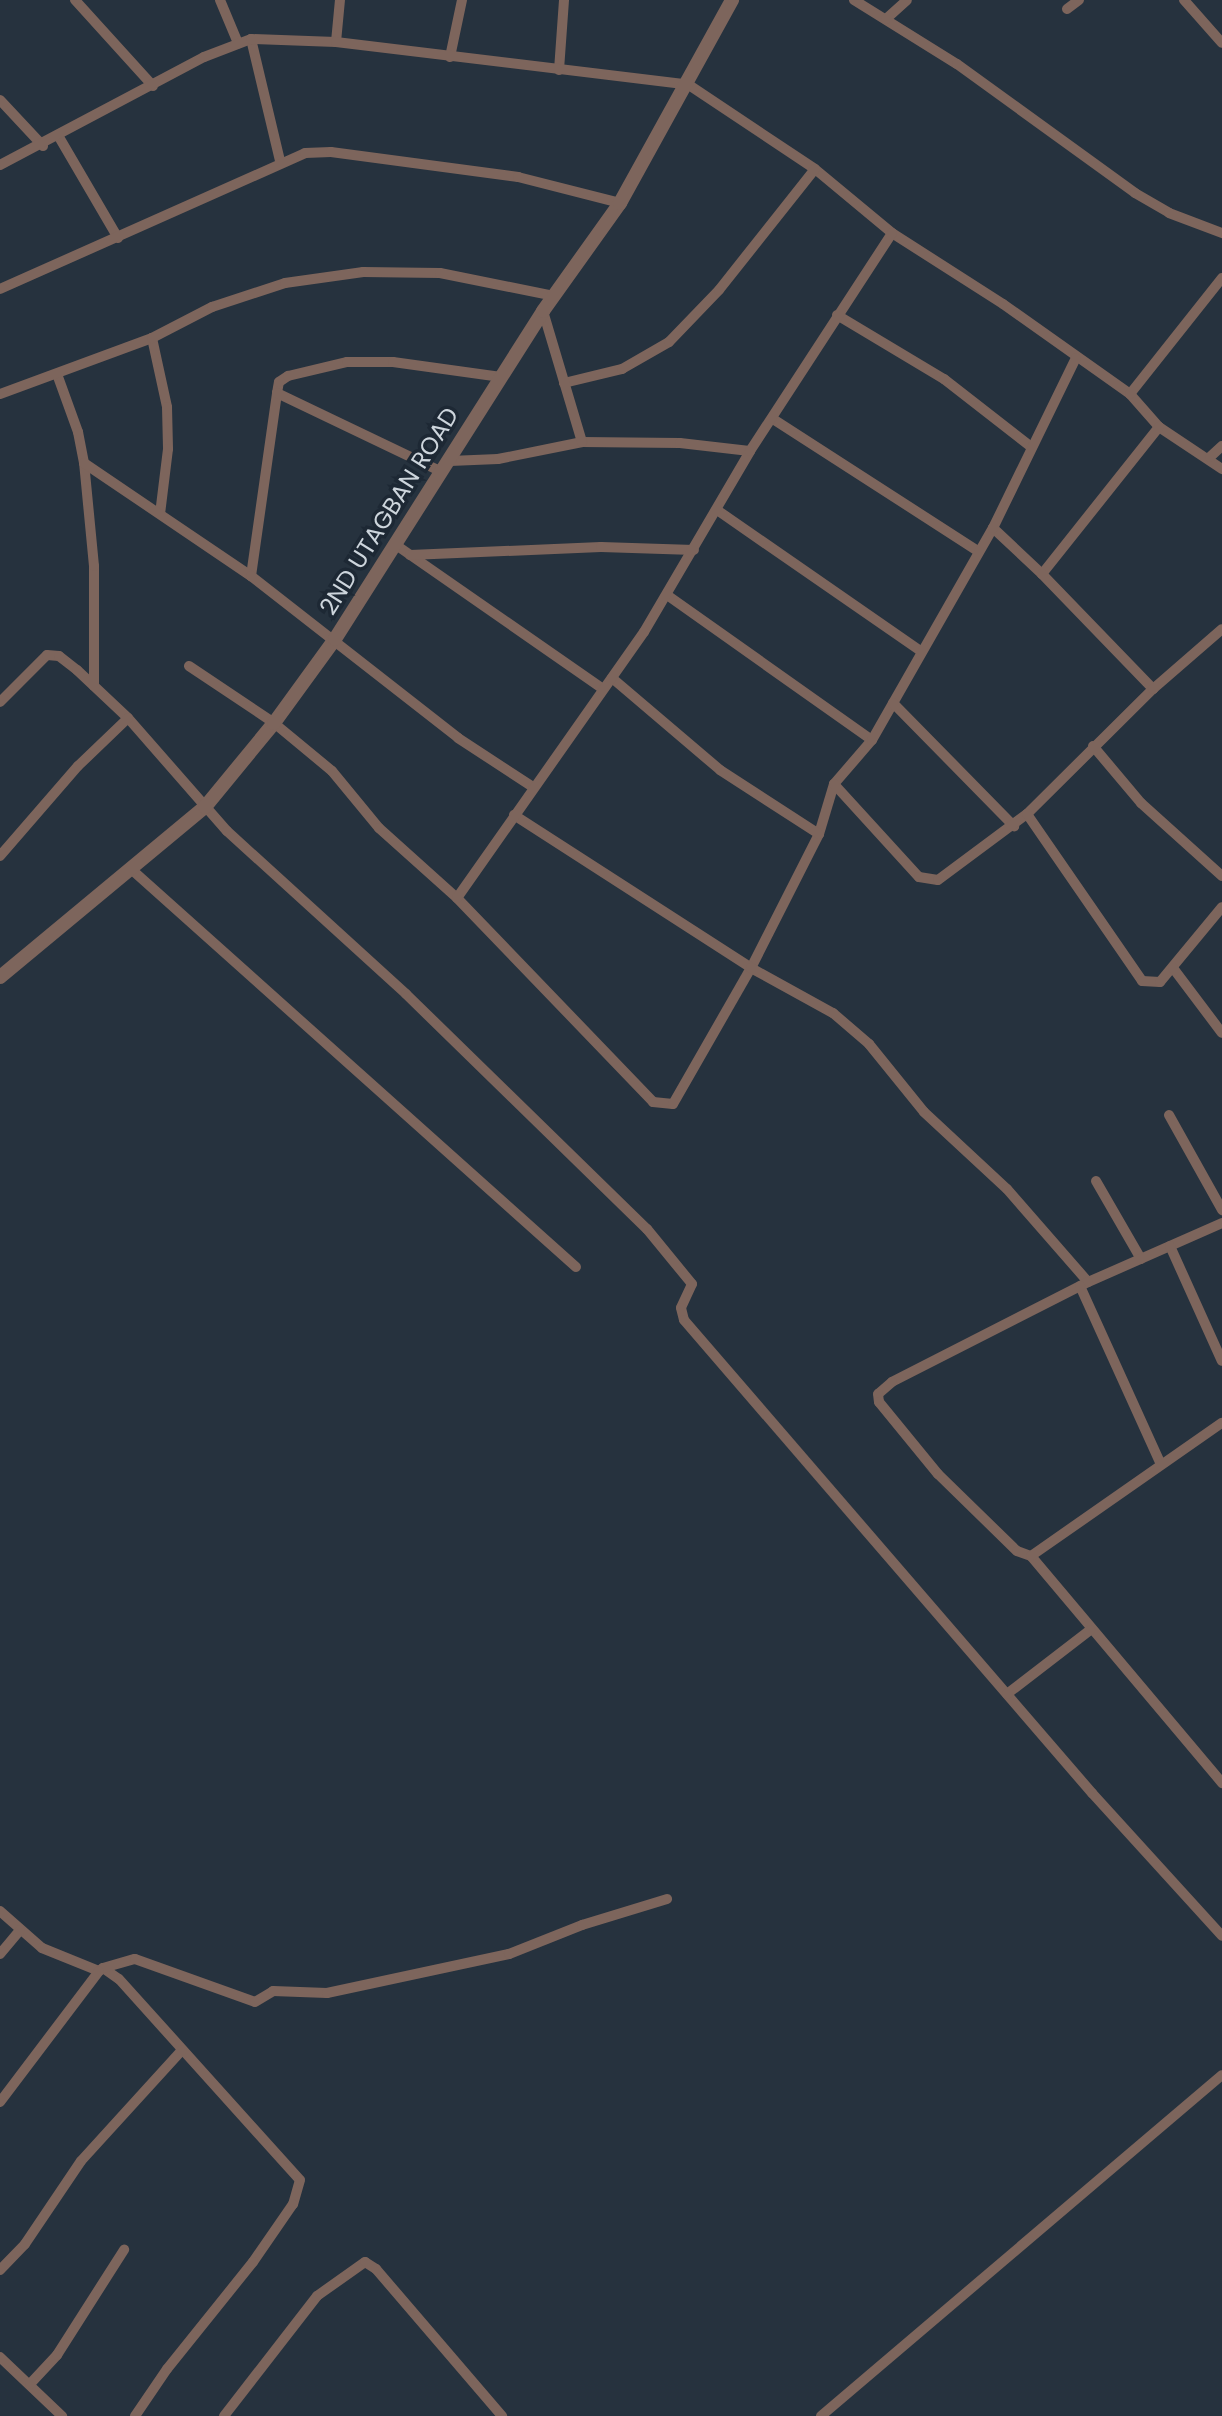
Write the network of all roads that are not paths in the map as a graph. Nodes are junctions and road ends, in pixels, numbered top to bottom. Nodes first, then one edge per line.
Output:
1 (75, 0) edge
2 (220, 0) edge
3 (340, 0) edge
4 (462, 0) edge
5 (564, 0) edge
6 (732, 0) edge
7 (854, 0) edge
8 (907, 0) edge
9 (1079, 0) edge
10 (1184, 0) edge
11 (1067, 9) dead end
12 (886, 19) junction
13 (251, 39) junction
14 (337, 42) junction
15 (1222, 43) edge
16 (238, 44) junction
17 (450, 57) junction
18 (559, 70) junction
19 (689, 85) junction
20 (153, 86) junction
21 (0, 100) edge
22 (60, 137) junction
23 (43, 146) junction
24 (280, 161) junction
25 (0, 165) edge
26 (815, 169) junction
27 (620, 203) junction
28 (892, 233) junction
29 (1222, 233) edge
30 (118, 238) junction
31 (1222, 278) edge
32 (0, 289) edge
33 (554, 296) junction
34 (543, 311) junction
35 (837, 315) junction
36 (152, 338) junction
37 (1076, 358) junction
38 (57, 374) junction
39 (501, 377) junction
40 (564, 383) junction
41 (277, 393) junction
42 (0, 394) edge
43 (1129, 394) junction
44 (773, 419) junction
45 (1159, 427) junction
46 (582, 442) junction
47 (1030, 446) junction
48 (1222, 446) edge
49 (750, 451) junction
50 (1210, 457) junction
51 (84, 463) junction
52 (446, 467) junction
53 (1222, 469) edge
54 (717, 510) junction
55 (160, 514) junction
56 (993, 528) junction
57 (396, 545) junction
58 (694, 550) junction
59 (978, 551) junction
60 (410, 555) junction
61 (1042, 574) junction
62 (251, 576) junction
63 (667, 595) junction
64 (1222, 629) edge
65 (335, 639) junction
66 (922, 652) junction
67 (189, 666) dead end
68 (612, 678) junction
69 (94, 687) junction
70 (603, 689) junction
71 (1153, 689) junction
72 (0, 702) edge
73 (893, 703) junction
74 (128, 718) junction
75 (274, 723) junction
76 (872, 740) junction
77 (1093, 747) junction
78 (834, 784) junction
79 (533, 787) junction
80 (205, 807) junction
81 (1027, 814) junction
82 (514, 815) junction
83 (1014, 826) junction
84 (819, 834) junction
85 (0, 856) edge
86 (131, 869) junction
87 (1222, 876) edge
88 (457, 898) junction
89 (1222, 907) edge
90 (751, 968) junction
91 (1173, 968) junction
92 (0, 978) edge
93 (1222, 1034) edge
94 (1170, 1115) dead end
95 (1096, 1181) dead end
96 (1222, 1210) edge
97 (1222, 1223) edge
98 (1170, 1245) junction
99 (1140, 1259) junction
100 (576, 1267) dead end
101 (1084, 1284) junction
102 (1222, 1361) edge
103 (1222, 1423) edge
104 (1160, 1462) junction
105 (1031, 1556) junction
106 (1090, 1630) junction
107 (1007, 1695) junction
108 (1222, 1783) edge
109 (667, 1899) dead end
110 (0, 1911) edge
111 (20, 1930) junction
112 (1222, 1936) edge
113 (0, 1955) edge
114 (101, 1969) junction
115 (182, 2050) junction
116 (1222, 2076) edge
117 (0, 2102) edge
118 (124, 2250) dead end
119 (0, 2270) edge
120 (0, 2357) edge
121 (30, 2384) junction
122 (60, 2414) edge
123 (45, 2416) edge
124 (135, 2416) edge
125 (224, 2416) edge
126 (502, 2416) edge
127 (821, 2416) edge

1 - 20 street
2 - 16 street
3 - 14 street
4 - 17 street
5 - 18 street
6 - 19 street, 2ND UTAGBAN ROAD
7 - 12 street
8 - 12 street
9 - 11 street
10 - 15 street
12 - 29 street
13 - 14 street
13 - 16 street
13 - 24 street
14 - 17 street
16 - 20 street
17 - 18 street
18 - 19 street
19 - 26 street
19 - 27 street, 2ND UTAGBAN ROAD
20 - 22 street
21 - 23 street
22 - 23 street
22 - 30 street
23 - 25 street
24 - 27 street
24 - 30 street
26 - 28 street
26 - 40 street
27 - 33 street, 2ND UTAGBAN ROAD
28 - 35 street
28 - 37 street
30 - 32 street
31 - 43 street
33 - 34 street, 2ND UTAGBAN ROAD
33 - 36 street
34 - 39 street, 2ND UTAGBAN ROAD
34 - 40 street
35 - 44 street
35 - 47 street
36 - 38 street
36 - 55 street
37 - 43 street
37 - 47 street
38 - 42 street
38 - 51 street
39 - 41 street
39 - 52 street, 2ND UTAGBAN ROAD
40 - 46 street
41 - 52 street
41 - 62 street
43 - 45 street
44 - 49 street
44 - 59 street
45 - 50 street
45 - 61 street
46 - 49 street
46 - 52 street
47 - 56 street
48 - 50 street
49 - 54 street
50 - 53 street
51 - 55 street
51 - 69 street
52 - 57 street, 2ND UTAGBAN ROAD
54 - 58 street
54 - 66 street
55 - 62 street
56 - 59 street
56 - 61 street
57 - 60 street
57 - 65 street, 2ND UTAGBAN ROAD
58 - 60 street
58 - 63 street
59 - 66 street
60 - 70 street
61 - 71 street
62 - 65 street
63 - 68 street
63 - 76 street
64 - 71 street
65 - 75 street, 2ND UTAGBAN ROAD
65 - 79 street
66 - 73 street
67 - 75 street
68 - 70 street
68 - 84 street
69 - 72 street
69 - 74 street
70 - 79 street
71 - 77 street
73 - 76 street
73 - 83 street
74 - 80 street
74 - 85 street
75 - 80 street, 2ND UTAGBAN ROAD
75 - 88 street
76 - 78 street
77 - 81 street
77 - 87 street
78 - 83 street
78 - 84 street
79 - 82 street
80 - 86 street, 2ND UTAGBAN ROAD
80 - 107 street
81 - 83 street
81 - 91 street
82 - 88 street
82 - 90 street
84 - 90 street
86 - 92 street, 2ND UTAGBAN ROAD
86 - 100 street
88 - 90 street
89 - 91 street
90 - 101 street
91 - 93 street
94 - 96 street
95 - 99 street
97 - 98 street
98 - 99 street
98 - 102 street
99 - 101 street
101 - 104 street
101 - 105 street
103 - 104 street
104 - 105 street
105 - 106 street
106 - 107 street
106 - 108 street
107 - 112 street
109 - 114 street
110 - 111 street
111 - 113 street
111 - 114 street
114 - 115 street
114 - 117 street
115 - 119 street
115 - 124 street
116 - 127 street
118 - 121 street
120 - 121 street
121 - 122 street
122 - 123 street
125 - 126 street

